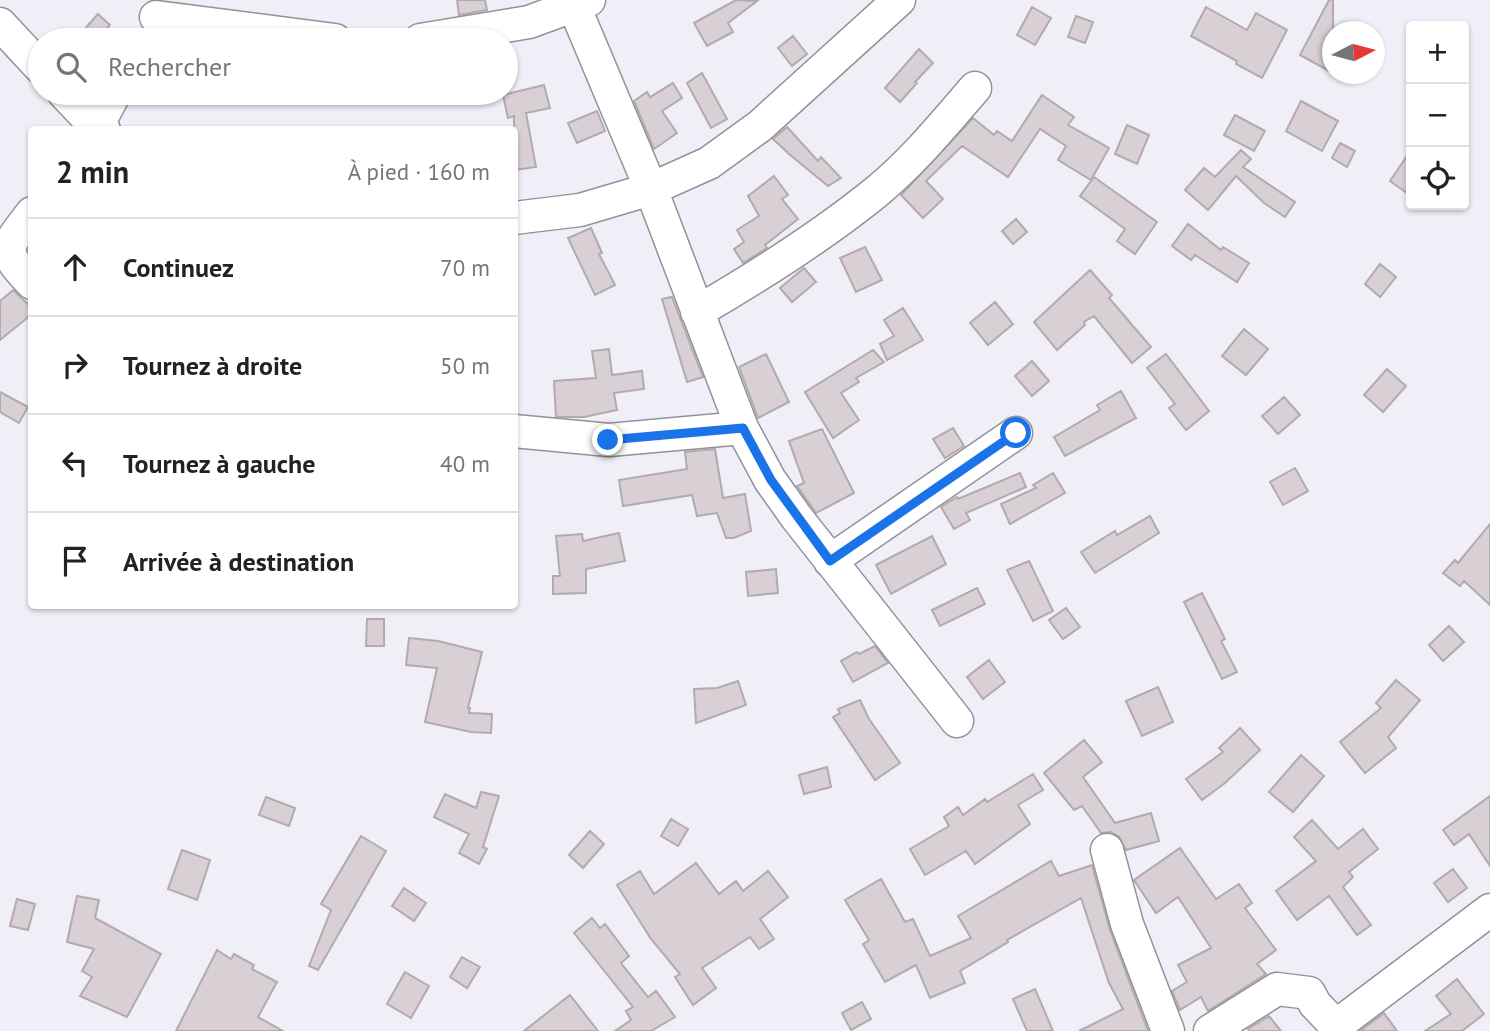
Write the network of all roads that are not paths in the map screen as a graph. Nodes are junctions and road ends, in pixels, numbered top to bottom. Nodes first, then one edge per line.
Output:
1 (899, 0) edge
2 (565, 5) edge
3 (154, 19) edge
4 (0, 24) edge
5 (232, 28) edge
6 (493, 28) edge
7 (28, 54) edge
8 (975, 88) dead end
9 (75, 105) edge
10 (109, 105) edge
11 (95, 126) edge
12 (99, 126) edge
13 (651, 189) junction
14 (28, 218) edge
15 (518, 218) edge
16 (28, 279) edge
17 (697, 312) junction
18 (743, 428) junction
19 (518, 431) edge
20 (1016, 433) dead end
21 (830, 561) junction
22 (957, 721) dead end
23 (1107, 850) dead end
24 (1490, 910) edge
25 (1338, 1028) edge
26 (1168, 1031) edge
27 (1210, 1031) edge

1 - 13 street
2 - 6 street
2 - 13 street
3 - 5 street
4 - 7 street
8 - 17 street
9 - 11 street
10 - 12 street
13 - 15 street
13 - 17 street
14 - 16 street
17 - 18 street
18 - 19 street
18 - 21 street
20 - 21 street
21 - 22 street
23 - 26 street
24 - 25 street
25 - 27 street

